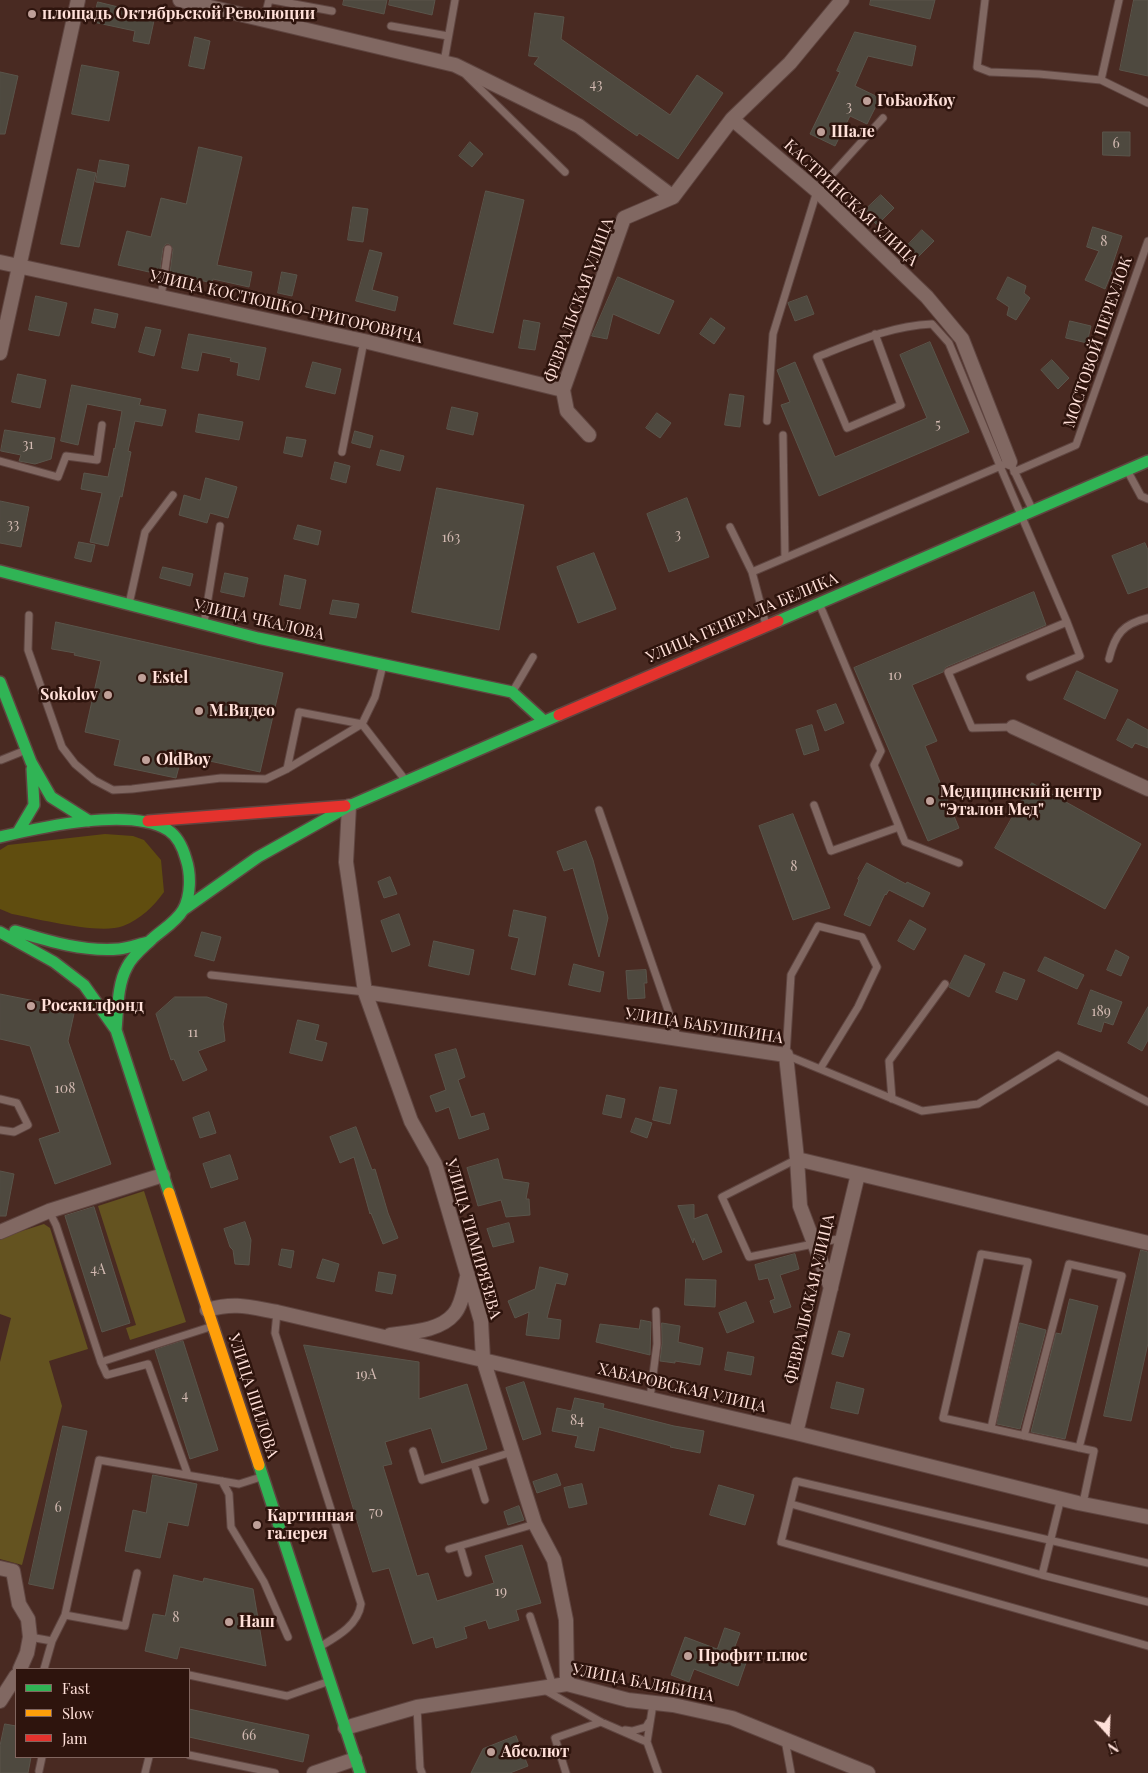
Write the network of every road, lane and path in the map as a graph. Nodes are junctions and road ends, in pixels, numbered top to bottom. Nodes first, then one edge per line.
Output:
1 (78, 0) edge
2 (180, 0) edge
3 (269, 0) edge
4 (273, 0) edge
5 (455, 0) edge
6 (842, 0) edge
7 (985, 0) edge
8 (1118, 0) edge
9 (332, 11) dead end
10 (264, 20) junction
11 (390, 26) dead end
12 (448, 36) junction
13 (449, 63) junction
14 (1101, 80) junction
15 (1148, 103) edge
16 (883, 118) dead end
17 (732, 119) junction
18 (565, 172) dead end
19 (818, 191) junction
20 (673, 197) junction
21 (1148, 241) edge
22 (168, 249) dead end
23 (0, 262) edge
24 (20, 267) junction
25 (161, 297) junction
26 (875, 334) junction
27 (364, 341) junction
28 (0, 353) edge
29 (564, 390) junction
30 (767, 421) dead end
31 (102, 425) dead end
32 (589, 435) dead end
33 (782, 436) dead end
34 (342, 452) dead end
35 (1148, 461) edge
36 (0, 462) edge
37 (1008, 467) junction
38 (1127, 470) junction
39 (173, 494) dead end
40 (1148, 499) edge
41 (1033, 511) junction
42 (1021, 515) junction
43 (220, 526) dead end
44 (730, 527) dead end
45 (785, 558) junction
46 (0, 571) edge
47 (752, 572) junction
48 (819, 603) junction
49 (129, 604) junction
50 (29, 615) dead end
51 (1148, 618) edge
52 (1067, 622) junction
53 (204, 624) junction
54 (766, 626) junction
55 (533, 657) dead end
56 (1109, 659) dead end
57 (383, 664) junction
58 (1030, 677) dead end
59 (0, 682) edge
60 (512, 692) junction
61 (3, 698) edge
62 (544, 721) junction
63 (362, 724) junction
64 (1012, 727) joint
65 (26, 750) junction
66 (1, 760) edge
67 (31, 762) junction
68 (287, 769) junction
69 (406, 781) junction
70 (1148, 789) edge
71 (814, 805) dead end
72 (349, 806) junction
73 (599, 810) dead end
74 (90, 821) junction
75 (148, 821) junction
76 (899, 827) junction
77 (18, 832) junction
78 (0, 837) edge
79 (959, 863) dead end
80 (183, 910) junction
81 (0, 926) edge
82 (0, 932) edge
83 (149, 942) junction
84 (211, 975) dead end
85 (945, 984) dead end
86 (365, 992) junction
87 (116, 1030) junction
88 (678, 1039) junction
89 (786, 1055) junction
90 (820, 1069) junction
91 (892, 1099) junction
92 (0, 1100) edge
93 (1148, 1102) edge
94 (0, 1130) edge
95 (797, 1159) junction
96 (858, 1174) junction
97 (163, 1175) junction
98 (49, 1211) junction
99 (0, 1232) edge
100 (843, 1238) junction
101 (1148, 1243) edge
102 (814, 1244) junction
103 (468, 1276) junction
104 (831, 1288) junction
105 (207, 1310) junction
106 (656, 1311) dead end
107 (277, 1312) junction
108 (213, 1326) junction
109 (384, 1336) junction
110 (483, 1359) junction
111 (101, 1362) junction
112 (650, 1398) junction
113 (991, 1428) junction
114 (796, 1432) junction
115 (1024, 1436) junction
116 (1079, 1448) junction
117 (413, 1451) dead end
118 (512, 1452) junction
119 (474, 1464) junction
120 (188, 1475) junction
121 (262, 1477) junction
122 (222, 1481) junction
123 (1061, 1498) junction
124 (485, 1500) dead end
125 (791, 1504) junction
126 (1083, 1504) junction
127 (1148, 1517) edge
128 (535, 1524) junction
129 (1050, 1540) junction
130 (460, 1546) junction
131 (449, 1549) dead end
132 (1148, 1563) edge
133 (6, 1570) edge
134 (137, 1573) dead end
135 (468, 1573) dead end
136 (1042, 1575) junction
137 (1148, 1602) edge
138 (65, 1615) junction
139 (530, 1616) dead end
140 (30, 1637) junction
141 (288, 1637) dead end
142 (52, 1641) junction
143 (1148, 1646) edge
144 (318, 1647) junction
145 (20, 1668) edge
146 (44, 1668) edge
147 (190, 1675) edge
148 (15, 1678) edge
149 (330, 1681) junction
150 (567, 1684) junction
151 (548, 1687) junction
152 (0, 1701) edge
153 (653, 1704) junction
154 (417, 1707) junction
155 (650, 1720) junction
156 (600, 1722) junction
157 (345, 1728) junction
158 (621, 1730) junction
159 (786, 1740) junction
160 (647, 1742) junction
161 (190, 1755) edge
162 (42, 1758) edge
163 (149, 1758) edge
164 (355, 1759) junction
165 (39, 1772) edge
166 (48, 1773) edge
167 (145, 1773) edge
168 (275, 1773) edge
169 (314, 1773) edge
170 (360, 1773) edge
171 (422, 1773) edge
172 (566, 1773) edge
173 (658, 1773) edge
174 (791, 1773) edge
175 (868, 1773) edge

1 - 24 street
2 - 10 street
3 - 10 lane
4 - 9 lane
5 - 12 lane
6 - 17 street
7 - 14 lane
8 - 14 lane
10 - 13 street
11 - 12 lane
12 - 13 lane
13 - 18 lane
13 - 20 street
14 - 15 lane
16 - 19 lane
17 - 19 street, КАСТРИНСКАЯ УЛИЦА
17 - 20 street
19 - 30 lane
19 - 37 street, КАСТРИНСКАЯ УЛИЦА
20 - 29 street, ФЕВРАЛЬСКАЯ УЛИЦА
21 - 37 lane, МОСТОВОЙ ПЕРЕУЛОК
22 - 25 lane
23 - 24 street, УЛИЦА КОСТЮШКО-ГРИГОРОВИЧА
24 - 25 street, УЛИЦА КОСТЮШКО-ГРИГОРОВИЧА
24 - 28 street
25 - 27 street, УЛИЦА КОСТЮШКО-ГРИГОРОВИЧА
26 - 26 lane
26 - 37 lane
27 - 29 street, УЛИЦА КОСТЮШКО-ГРИГОРОВИЧА
27 - 34 lane
29 - 32 street, ФЕВРАЛЬСКАЯ УЛИЦА
31 - 36 lane
33 - 45 lane
35 - 38 main road, УЛИЦА ГЕНЕРАЛА БЕЛИКА
37 - 41 lane, КАСТРИНСКАЯ УЛИЦА
37 - 42 lane
37 - 45 lane, МОСТОВОЙ ПЕРЕУЛОК
38 - 40 lane
38 - 41 main road, УЛИЦА ГЕНЕРАЛА БЕЛИКА
39 - 49 lane
41 - 42 main road, УЛИЦА ГЕНЕРАЛА БЕЛИКА
42 - 48 main road, УЛИЦА ГЕНЕРАЛА БЕЛИКА
42 - 52 lane
43 - 53 lane
44 - 47 lane
45 - 47 lane, МОСТОВОЙ ПЕРЕУЛОК
46 - 49 main road, УЛИЦА ЧКАЛОВА
47 - 54 lane
48 - 54 main road, УЛИЦА ГЕНЕРАЛА БЕЛИКА
48 - 76 lane
49 - 53 main road, УЛИЦА ЧКАЛОВА
50 - 68 lane
51 - 56 lane
52 - 58 lane
52 - 64 lane
53 - 57 main road, УЛИЦА ЧКАЛОВА
54 - 62 main road, УЛИЦА ГЕНЕРАЛА БЕЛИКА
55 - 60 lane
57 - 60 main road, УЛИЦА ЧКАЛОВА
57 - 63 lane
59 - 61 main road
60 - 62 main road
61 - 65 main road
62 - 69 main road, УЛИЦА ГЕНЕРАЛА БЕЛИКА
63 - 68 lane
63 - 68 lane
63 - 69 lane
64 - 70 street
65 - 66 lane
65 - 67 main road
67 - 74 main road
67 - 77 main road
69 - 72 main road, УЛИЦА ГЕНЕРАЛА БЕЛИКА
71 - 76 lane
72 - 75 main road
72 - 80 main road, УЛИЦА ГЕНЕРАЛА БЕЛИКА
72 - 86 street, УЛИЦА ТИМИРЯЗЕВА
73 - 88 lane
74 - 75 main road
74 - 77 main road
75 - 80 main road
76 - 79 lane
77 - 78 main road
80 - 83 main road, УЛИЦА ГЕНЕРАЛА БЕЛИКА
81 - 83 main road
82 - 87 main road
83 - 87 main road, УЛИЦА ГЕНЕРАЛА БЕЛИКА
84 - 86 lane
85 - 91 lane
86 - 88 street, УЛИЦА БАБУШКИНА
86 - 103 street, УЛИЦА ТИМИРЯЗЕВА
87 - 97 main road, УЛИЦА ШИЛОВА
88 - 89 street, УЛИЦА БАБУШКИНА
89 - 90 lane
89 - 90 lane
89 - 95 street, УЛИЦА БАБУШКИНА
90 - 91 lane
91 - 93 lane
92 - 94 lane
95 - 96 street
95 - 102 street, УЛИЦА БАБУШКИНА
95 - 102 lane
96 - 100 street, ФЕВРАЛЬСКАЯ УЛИЦА
96 - 101 street
97 - 98 street
97 - 105 main road, УЛИЦА ШИЛОВА
98 - 99 street
98 - 111 lane
100 - 102 lane
100 - 104 street, ФЕВРАЛЬСКАЯ УЛИЦА
102 - 104 street, УЛИЦА БАБУШКИНА
103 - 109 street
103 - 110 street, УЛИЦА ТИМИРЯЗЕВА
104 - 114 street, ФЕВРАЛЬСКАЯ УЛИЦА
105 - 107 street, ХАБАРОВСКАЯ УЛИЦА
105 - 108 main road, УЛИЦА ШИЛОВА
106 - 112 lane
107 - 109 street, ХАБАРОВСКАЯ УЛИЦА
107 - 144 lane
108 - 111 lane
108 - 121 main road, УЛИЦА ШИЛОВА
109 - 110 street, ХАБАРОВСКАЯ УЛИЦА
110 - 112 street, ХАБАРОВСКАЯ УЛИЦА
110 - 118 street, УЛИЦА ТИМИРЯЗЕВА
111 - 120 lane
112 - 114 street, ХАБАРОВСКАЯ УЛИЦА
113 - 113 lane
113 - 115 lane
114 - 123 street, ХАБАРОВСКАЯ УЛИЦА
115 - 116 lane
115 - 116 lane
116 - 126 lane
117 - 119 lane
118 - 119 lane
118 - 128 street, УЛИЦА ТИМИРЯЗЕВА
119 - 124 lane
120 - 122 lane
120 - 138 lane
121 - 122 lane
121 - 144 main road, УЛИЦА ШИЛОВА
122 - 141 lane
123 - 126 street, ХАБАРОВСКАЯ УЛИЦА
123 - 129 lane
125 - 129 lane
125 - 136 lane
125 - 143 lane
126 - 127 street, ХАБАРОВСКАЯ УЛИЦА
128 - 130 lane
128 - 150 street, УЛИЦА ТИМИРЯЗЕВА
129 - 132 lane
129 - 136 lane
130 - 131 lane
130 - 135 lane
133 - 140 street
134 - 138 lane
136 - 137 lane
138 - 142 lane
139 - 151 lane
140 - 142 lane
140 - 145 street
142 - 146 lane
144 - 149 main road, УЛИЦА ШИЛОВА
147 - 149 lane
148 - 152 street
149 - 157 main road, УЛИЦА ШИЛОВА
150 - 151 street, УЛИЦА БАЛЯБИНА
150 - 153 street, УЛИЦА БАЛЯБИНА
151 - 154 street, УЛИЦА БАЛЯБИНА
151 - 156 lane
153 - 155 lane
153 - 159 street, УЛИЦА БАЛЯБИНА
154 - 157 street, УЛИЦА БАЛЯБИНА
154 - 171 lane
155 - 158 lane
155 - 160 lane
156 - 158 lane
156 - 172 lane
157 - 164 main road, УЛИЦА ШИЛОВА
158 - 160 lane
159 - 174 lane
159 - 175 street, УЛИЦА БАЛЯБИНА
160 - 173 lane
161 - 168 lane
162 - 165 lane
163 - 167 lane
164 - 169 street
164 - 170 main road, УЛИЦА ШИЛОВА
165 - 166 lane

